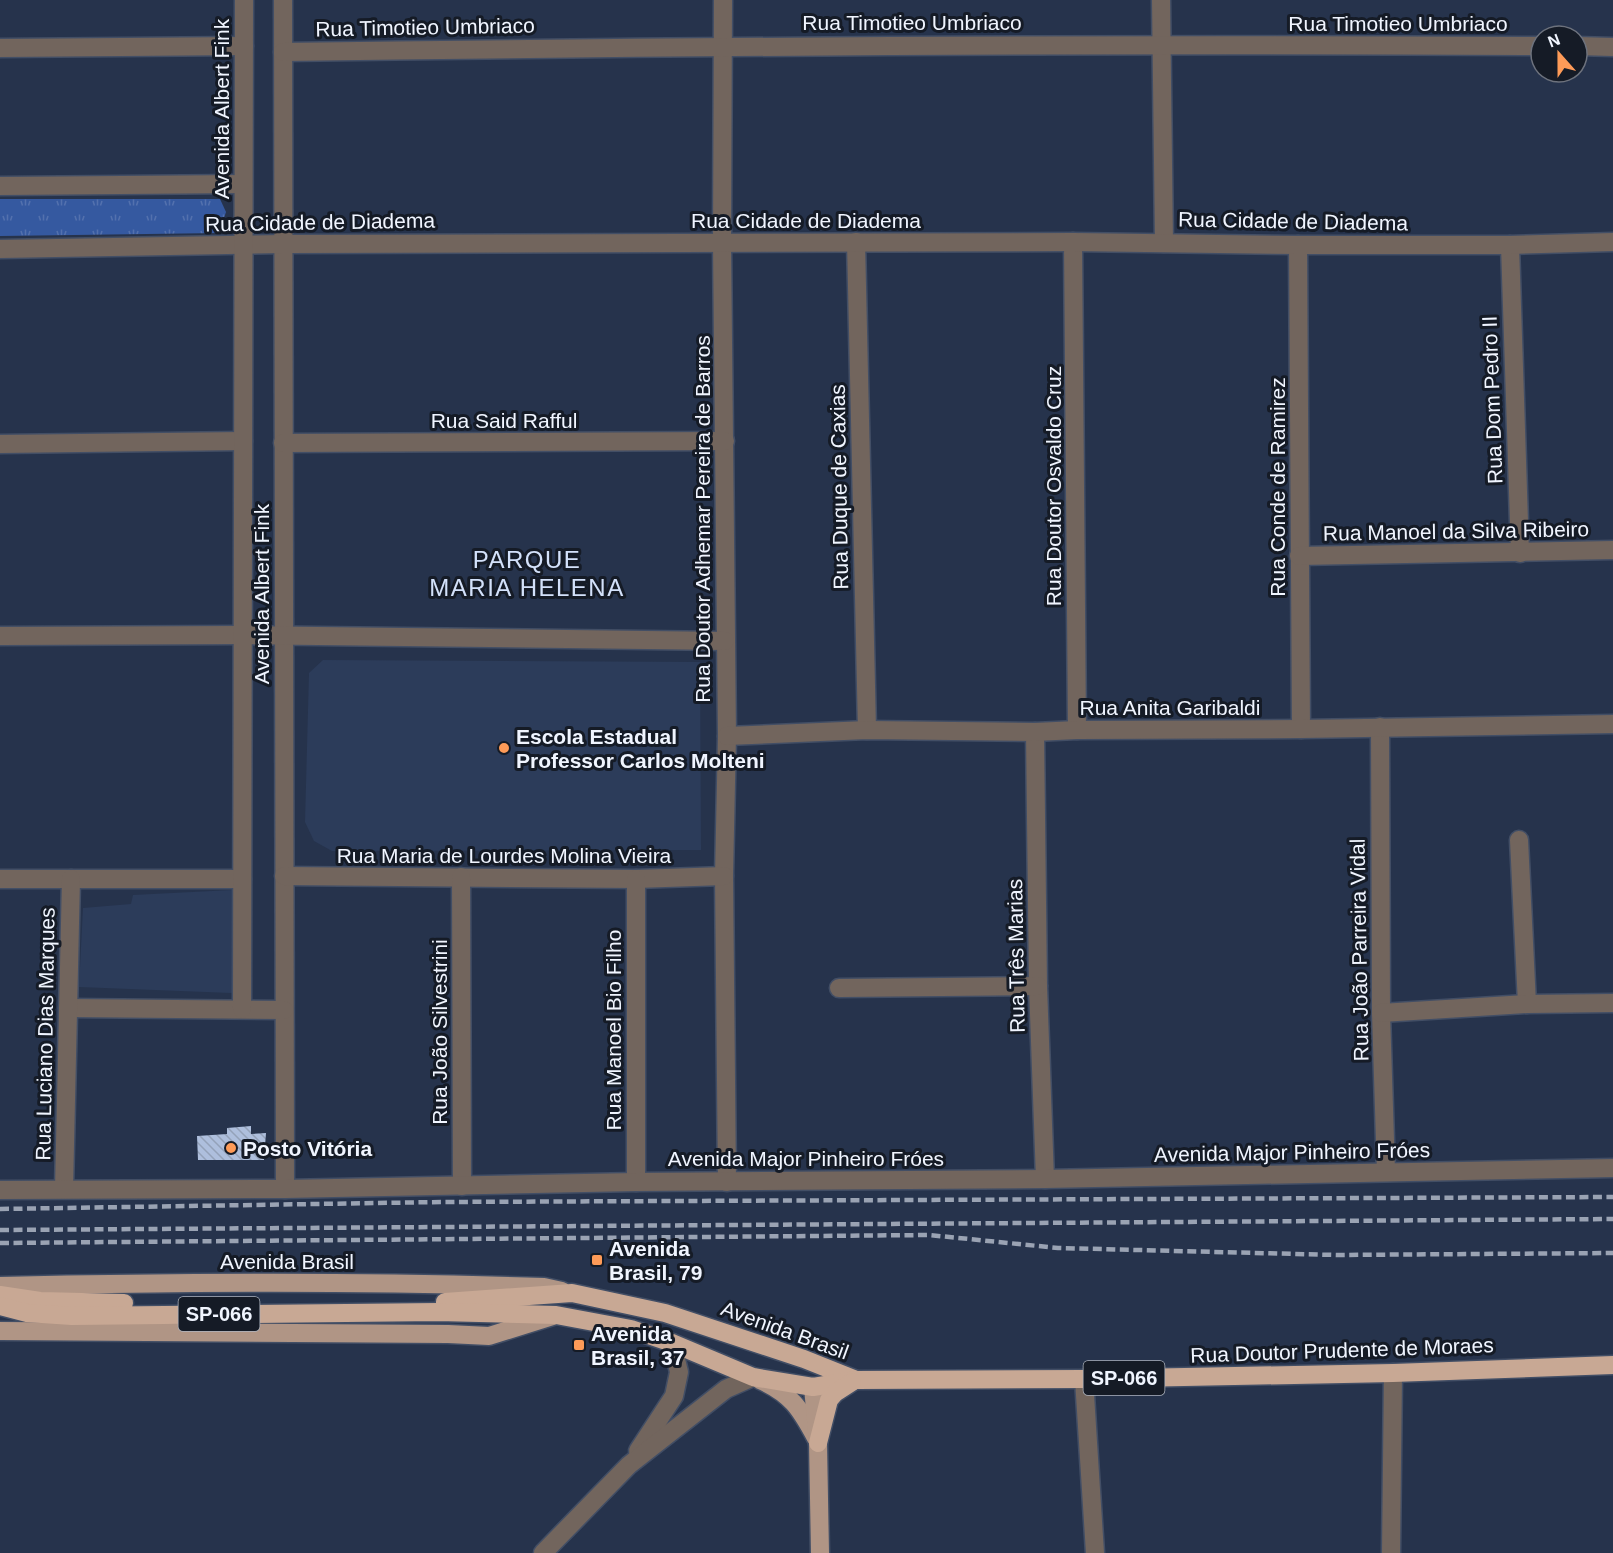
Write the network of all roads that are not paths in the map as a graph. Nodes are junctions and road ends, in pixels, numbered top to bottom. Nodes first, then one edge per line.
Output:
1 (244, 0) edge
2 (283, 0) edge
3 (723, 0) edge
4 (1161, 0) edge
5 (1160, 44) junction
6 (244, 46) junction
7 (724, 46) junction
8 (1529, 46) edge
9 (1589, 46) edge
10 (1613, 47) edge
11 (0, 48) edge
12 (283, 52) junction
13 (243, 184) junction
14 (0, 186) edge
15 (856, 242) junction
16 (1073, 242) junction
17 (1613, 242) edge
18 (722, 243) junction
19 (1164, 243) junction
20 (283, 244) junction
21 (244, 245) junction
22 (1298, 245) junction
23 (1510, 245) junction
24 (0, 249) edge
25 (243, 441) junction
26 (725, 441) junction
27 (283, 442) junction
28 (0, 444) edge
29 (1613, 550) edge
30 (1520, 553) junction
31 (1299, 556) junction
32 (242, 635) junction
33 (0, 636) edge
34 (284, 636) junction
35 (725, 641) junction
36 (1613, 724) edge
37 (1380, 727) junction
38 (1301, 729) junction
39 (867, 730) junction
40 (1077, 730) junction
41 (1035, 732) junction
42 (727, 736) junction
43 (1519, 840) dead end
44 (284, 876) junction
45 (724, 876) junction
46 (461, 877) junction
47 (0, 879) edge
48 (71, 879) junction
49 (242, 879) junction
50 (636, 879) junction
51 (1038, 986) junction
52 (839, 988) dead end
53 (1613, 1003) edge
54 (1527, 1004) junction
55 (68, 1008) junction
56 (242, 1009) junction
57 (284, 1010) junction
58 (1381, 1013) junction
59 (1613, 1167) edge
60 (1386, 1172) junction
61 (1045, 1179) junction
62 (636, 1182) junction
63 (727, 1182) junction
64 (462, 1186) junction
65 (64, 1189) junction
66 (285, 1189) junction
67 (0, 1190) edge
68 (0, 1286) edge
69 (572, 1293) junction
70 (0, 1295) edge
71 (0, 1306) edge
72 (438, 1307) junction
73 (556, 1315) junction
74 (0, 1331) edge
75 (672, 1342) junction
76 (804, 1359) junction
77 (1613, 1365) edge
78 (1393, 1373) junction
79 (753, 1377) junction
80 (1084, 1379) junction
81 (856, 1380) junction
82 (813, 1387) junction
83 (819, 1443) junction
84 (629, 1465) junction
85 (543, 1553) edge
86 (820, 1553) edge
87 (1095, 1553) edge
88 (1391, 1553) edge

1 - 6 street, Avenida Albert Fink
2 - 12 street, Avenida Albert Fink
3 - 7 street, Rua Doutor Adhemar Pereira de Barros
4 - 5 street
5 - 7 street, Rua Timotieo Umbriaco
5 - 8 street, Rua Timotieo Umbriaco
5 - 19 street
6 - 11 street
6 - 13 street, Avenida Albert Fink
7 - 12 street, Rua Timotieo Umbriaco
7 - 18 street, Rua Doutor Adhemar Pereira de Barros
9 - 10 street
12 - 20 street, Avenida Albert Fink
13 - 14 street
13 - 21 street, Avenida Albert Fink
15 - 16 street, Rua Cidade de Diadema
15 - 18 street, Rua Cidade de Diadema
15 - 39 street, Rua Duque de Caxias
16 - 19 street, Rua Cidade de Diadema
16 - 40 street, Rua Doutor Osvaldo Cruz
17 - 23 street, Rua Cidade de Diadema
18 - 20 street, Rua Cidade de Diadema
18 - 26 street, Rua Doutor Adhemar Pereira de Barros
19 - 22 street, Rua Cidade de Diadema
20 - 21 street, Rua Cidade de Diadema
20 - 27 street, Avenida Albert Fink
21 - 24 street, Rua Cidade de Diadema
21 - 25 street, Avenida Albert Fink
22 - 23 street, Rua Cidade de Diadema
22 - 31 street, Rua Conde de Ramirez
23 - 30 street, Rua Dom Pedro II
25 - 28 street
25 - 32 street, Avenida Albert Fink
26 - 27 street, Rua Said Rafful
26 - 35 street, Rua Doutor Adhemar Pereira de Barros
27 - 34 street, Avenida Albert Fink
29 - 30 street, Rua Manoel da Silva Ribeiro
30 - 31 street, Rua Manoel da Silva Ribeiro
31 - 38 street, Rua Conde de Ramirez
32 - 33 street
32 - 34 street
32 - 49 street, Avenida Albert Fink
34 - 35 street
34 - 44 street, Avenida Albert Fink
35 - 42 street, Rua Doutor Adhemar Pereira de Barros
36 - 37 street, Rua Anita Garibaldi
37 - 38 street, Rua Anita Garibaldi
37 - 58 street, Rua João Parreira Vidal
38 - 40 street, Rua Anita Garibaldi
39 - 41 street, Rua Anita Garibaldi
39 - 42 street, Rua Anita Garibaldi
40 - 41 street, Rua Anita Garibaldi
41 - 51 street, Rua Três Marias
42 - 45 street, Rua Doutor Adhemar Pereira de Barros
43 - 54 street
44 - 46 street, Rua Maria de Lourdes Molina Vieira
44 - 57 street, Avenida Albert Fink
45 - 50 street, Rua Maria de Lourdes Molina Vieira
45 - 63 street, Rua Doutor Adhemar Pereira de Barros
46 - 50 street, Rua Maria de Lourdes Molina Vieira
46 - 64 street, Rua João Silvestrini
47 - 48 street
48 - 49 street
48 - 55 street, Rua Luciano Dias Marques
49 - 56 street, Avenida Albert Fink
50 - 62 street, Rua Manoel Bio Filho
51 - 52 street
51 - 61 street, Rua Três Marias
53 - 54 street
54 - 58 street
55 - 56 street
55 - 65 street, Rua Luciano Dias Marques
56 - 57 street
57 - 66 street, Avenida Albert Fink
58 - 60 street, Rua João Parreira Vidal
59 - 60 street, Avenida Major Pinheiro Fróes
60 - 61 street, Avenida Major Pinheiro Fróes
61 - 63 street, Avenida Major Pinheiro Fróes
62 - 63 street, Avenida Major Pinheiro Fróes
62 - 64 street, Avenida Major Pinheiro Fróes
64 - 66 street, Avenida Major Pinheiro Fróes
65 - 66 street, Avenida Major Pinheiro Fróes
65 - 67 street, Avenida Major Pinheiro Fróes
68 - 69 main road, Avenida Brasil
69 - 72 highway, Avenida Brasil
69 - 76 highway, Avenida Brasil
70 - 72 highway
71 - 72 highway, SP-066
72 - 73 highway, Avenida Brasil / SP-066
73 - 74 main road, Avenida Brasil
73 - 75 highway, Avenida Brasil / SP-066
75 - 79 highway, Avenida Brasil / SP-066
75 - 84 street
76 - 81 highway, Avenida Brasil
76 - 82 highway
77 - 78 highway, Rua Doutor Prudente de Moraes / SP-066
78 - 80 highway, Rua Doutor Prudente de Moraes / SP-066
78 - 88 street
79 - 82 highway, Avenida Brasil / SP-066
79 - 83 main road
79 - 84 street
80 - 81 highway, Rua Doutor Prudente de Moraes / SP-066
80 - 87 street
81 - 82 highway, Avenida Brasil / SP-066
81 - 83 highway
82 - 83 main road
83 - 86 main road
84 - 85 street

